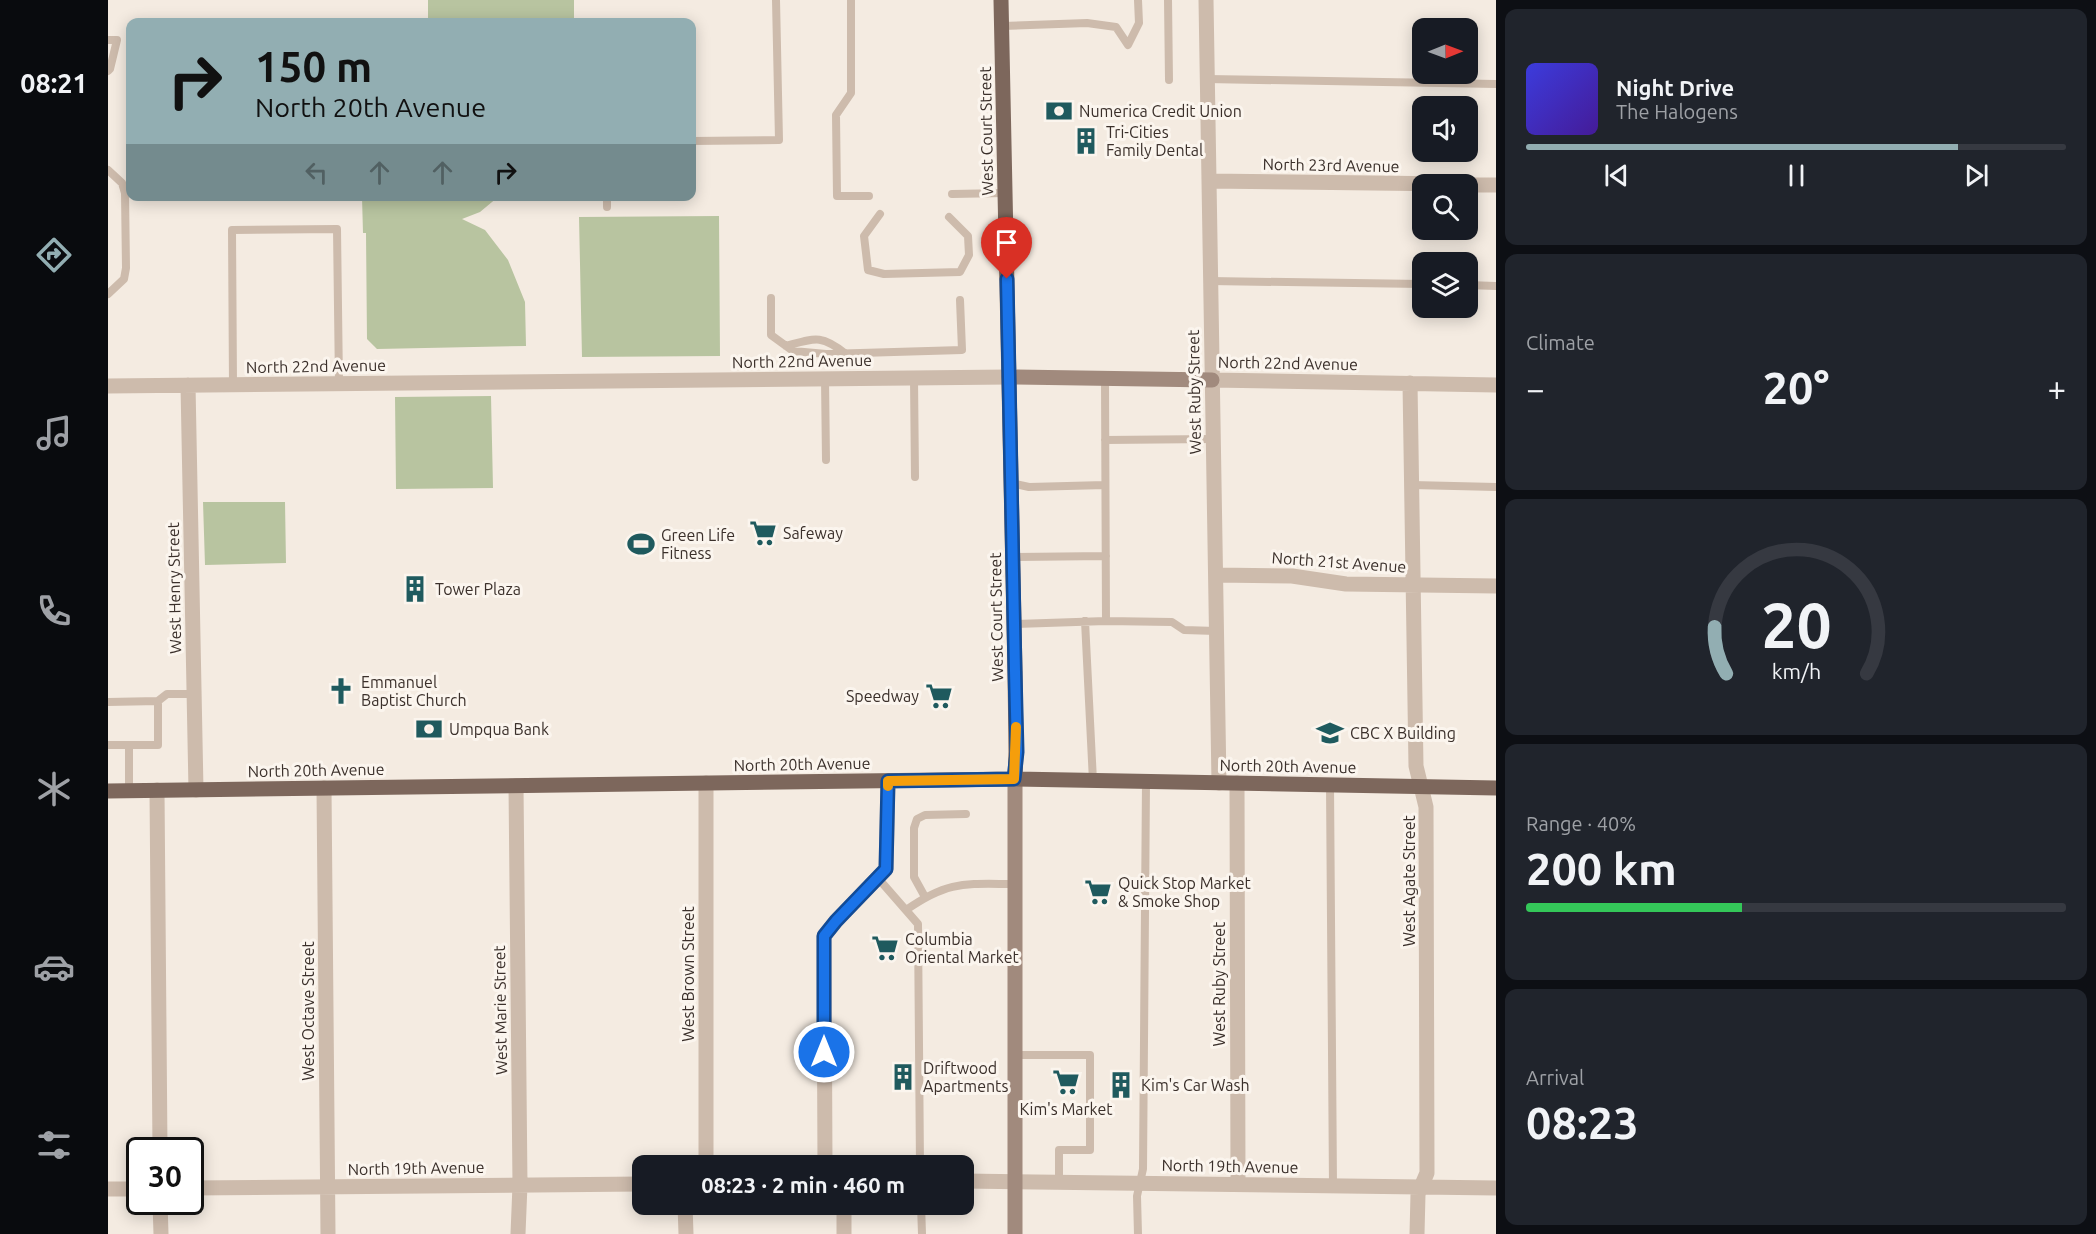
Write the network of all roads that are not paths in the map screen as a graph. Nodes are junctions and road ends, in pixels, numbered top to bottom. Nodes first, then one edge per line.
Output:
1 (776, 0) edge
2 (851, 0) edge
3 (1001, 0) edge
4 (1138, 0) edge
5 (1168, 0) edge
6 (1206, 0) edge
7 (1002, 26) junction
8 (108, 40) edge
9 (108, 71) edge
10 (1207, 79) junction
11 (1169, 80) dead end
12 (1496, 84) edge
13 (696, 141) edge
14 (108, 170) edge
15 (1209, 181) junction
16 (1412, 183) edge
17 (1478, 185) edge
18 (1496, 185) edge
19 (1005, 193) junction
20 (952, 194) dead end
21 (869, 196) dead end
22 (607, 201) edge
23 (607, 207) dead end
24 (880, 214) dead end
25 (949, 217) dead end
26 (1210, 281) junction
27 (1412, 284) edge
28 (1478, 285) edge
29 (1496, 286) edge
30 (108, 294) edge
31 (771, 298) dead end
32 (960, 300) dead end
33 (786, 346) junction
34 (846, 354) junction
35 (1009, 377) junction
36 (914, 378) junction
37 (825, 379) junction
38 (1105, 379) junction
39 (1212, 380) junction
40 (1410, 383) junction
41 (339, 384) junction
42 (233, 385) junction
43 (1496, 385) edge
44 (108, 386) edge
45 (188, 386) junction
46 (1213, 439) junction
47 (1105, 440) junction
48 (826, 460) dead end
49 (915, 477) dead end
50 (1011, 483) junction
51 (1105, 485) junction
52 (1412, 485) junction
53 (1496, 487) edge
54 (1106, 556) junction
55 (1013, 557) junction
56 (1215, 575) junction
57 (1413, 585) junction
58 (1496, 586) edge
59 (1085, 621) junction
60 (1106, 621) junction
61 (1014, 624) junction
62 (1216, 631) junction
63 (194, 694) junction
64 (158, 701) junction
65 (108, 702) edge
66 (108, 745) edge
67 (129, 745) junction
68 (1014, 779) junction
69 (888, 781) junction
70 (1093, 781) junction
71 (1146, 782) junction
72 (706, 783) junction
73 (1219, 783) junction
74 (1237, 783) junction
75 (1330, 785) junction
76 (516, 786) junction
77 (1421, 787) junction
78 (324, 788) junction
79 (1496, 788) edge
80 (157, 790) junction
81 (196, 790) junction
82 (108, 791) edge
83 (129, 791) junction
84 (966, 814) dead end
85 (877, 877) junction
86 (1015, 884) junction
87 (925, 897) junction
88 (906, 910) junction
89 (1015, 1055) junction
90 (160, 1137) edge
91 (706, 1155) edge
92 (825, 1155) edge
93 (920, 1155) edge
94 (1015, 1180) junction
95 (974, 1181) edge
96 (1059, 1181) junction
97 (1140, 1182) junction
98 (632, 1184) edge
99 (1238, 1184) junction
100 (520, 1185) junction
101 (1333, 1186) junction
102 (328, 1187) junction
103 (1422, 1187) junction
104 (204, 1188) edge
105 (1496, 1188) edge
106 (108, 1189) edge
107 (126, 1189) edge
108 (160, 1215) edge
109 (685, 1215) edge
110 (844, 1215) edge
111 (921, 1215) edge
112 (161, 1234) edge
113 (328, 1234) edge
114 (518, 1234) edge
115 (686, 1234) edge
116 (844, 1234) edge
117 (922, 1234) edge
118 (1015, 1234) edge
119 (1138, 1234) edge
120 (1417, 1234) edge

1 - 13 lane
2 - 21 lane
3 - 7 main road, West Court Street
4 - 7 lane
5 - 11 lane
6 - 10 street, West Ruby Street
7 - 19 main road, West Court Street
8 - 9 lane
10 - 12 lane
10 - 15 street, West Ruby Street
14 - 30 lane
15 - 16 street, North 23rd Avenue
15 - 26 street, West Ruby Street
17 - 18 street
19 - 20 lane
19 - 35 main road, West Court Street
22 - 23 lane
24 - 25 lane
26 - 27 lane
26 - 39 street, West Ruby Street
28 - 29 lane
31 - 33 lane
32 - 34 lane
33 - 34 lane
33 - 34 lane
35 - 36 street, North 22nd Avenue
35 - 38 main road, North 22nd Avenue
35 - 50 main road, West Court Street
36 - 37 street, North 22nd Avenue
36 - 49 lane
37 - 41 street, North 22nd Avenue
37 - 48 lane
38 - 39 main road, North 22nd Avenue
38 - 47 lane
39 - 40 street, North 22nd Avenue
39 - 46 street, West Ruby Street
40 - 43 street, North 22nd Avenue
40 - 52 street, West Agate Street
41 - 42 street, North 22nd Avenue
41 - 42 lane
42 - 45 street, North 22nd Avenue
44 - 45 street, North 22nd Avenue
45 - 63 street, West Henry Street
46 - 47 lane
46 - 56 street, West Ruby Street
47 - 51 lane
50 - 51 lane
50 - 55 main road, West Court Street
51 - 54 lane
52 - 53 lane
52 - 57 street, West Agate Street
54 - 55 lane
54 - 60 lane
55 - 61 main road, West Court Street
56 - 57 street, North 21st Avenue
56 - 62 street, West Ruby Street
57 - 58 street, North 21st Avenue
57 - 77 street, West Agate Street
59 - 60 lane
59 - 61 lane
59 - 70 lane
60 - 62 lane
61 - 68 main road, West Court Street
62 - 73 street, West Ruby Street
63 - 64 lane
63 - 81 street, West Henry Street
64 - 65 lane
64 - 67 lane
66 - 67 lane
67 - 83 lane
68 - 69 main road, North 20th Avenue
68 - 70 main road, North 20th Avenue
68 - 86 main road, West Court Street
69 - 72 main road, North 20th Avenue
69 - 85 street
70 - 71 main road, North 20th Avenue
71 - 73 main road, North 20th Avenue
71 - 97 lane
72 - 76 main road, North 20th Avenue
72 - 91 street, West Brown Street
73 - 74 main road, North 20th Avenue
74 - 75 main road, North 20th Avenue
74 - 99 street, West Ruby Street
75 - 77 main road, North 20th Avenue
75 - 101 lane
76 - 78 main road, North 20th Avenue
76 - 100 street, West Marie Street
77 - 79 main road, North 20th Avenue
77 - 103 street, West Agate Street
78 - 81 main road, North 20th Avenue
78 - 102 street, West Octave Street
80 - 81 main road, North 20th Avenue
80 - 83 main road, North 20th Avenue
80 - 90 street
82 - 83 main road, North 20th Avenue
84 - 87 lane
85 - 88 lane
85 - 92 street
86 - 87 lane
86 - 89 main road, West Court Street
87 - 88 lane
88 - 93 lane
89 - 94 main road, West Court Street
89 - 96 lane
94 - 95 street, North 19th Avenue
94 - 96 street, North 19th Avenue
94 - 118 main road, West Court Street
96 - 97 street, North 19th Avenue
97 - 99 street, North 19th Avenue
97 - 119 lane
98 - 100 street, North 19th Avenue
99 - 101 street, North 19th Avenue
100 - 102 street, North 19th Avenue
100 - 114 street, West Marie Street
101 - 103 street, North 19th Avenue
102 - 104 street, North 19th Avenue
102 - 113 street, West Octave Street
103 - 105 street, North 19th Avenue
103 - 120 street, West Agate Street
106 - 107 street
108 - 112 street
109 - 115 street
110 - 116 street
111 - 117 lane

